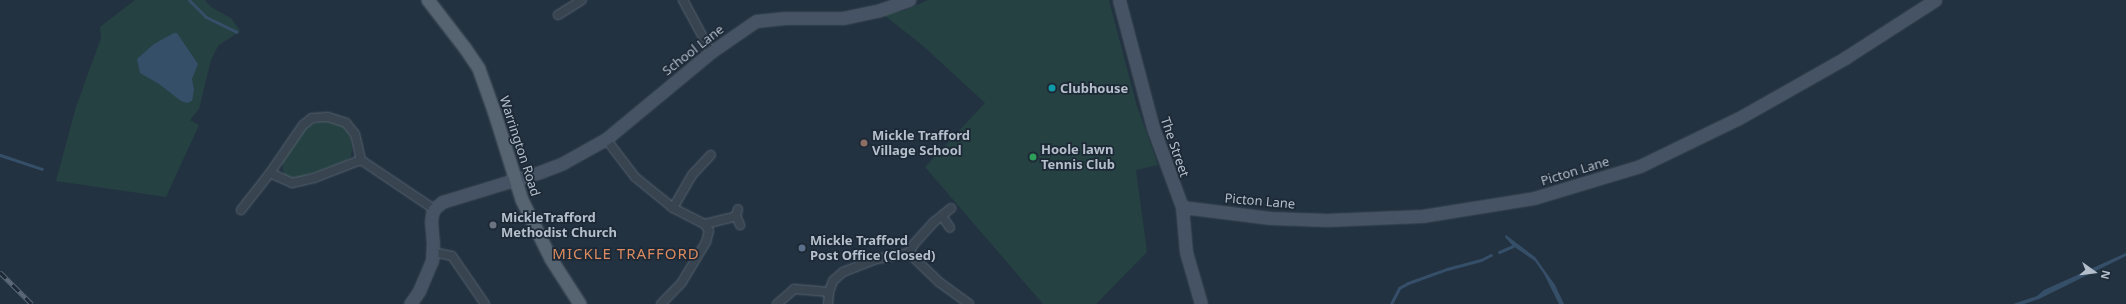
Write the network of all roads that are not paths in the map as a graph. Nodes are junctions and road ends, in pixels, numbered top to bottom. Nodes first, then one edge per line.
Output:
1 (428, 0) edge
2 (582, 0) edge
3 (683, 0) edge
4 (909, 0) edge
5 (1119, 0) edge
6 (1935, 0) edge
7 (558, 15) dead end
8 (711, 52) junction
9 (606, 139) junction
10 (711, 155) dead end
11 (361, 160) junction
12 (270, 172) junction
13 (516, 181) junction
14 (1182, 207) junction
15 (673, 208) junction
16 (951, 208) dead end
17 (434, 209) junction
18 (241, 210) dead end
19 (942, 216) junction
20 (705, 224) junction
21 (740, 225) dead end
22 (950, 228) dead end
23 (433, 252) junction
24 (909, 253) junction
25 (829, 292) junction
26 (1198, 303) edge
27 (410, 304) edge
28 (485, 304) edge
29 (580, 304) edge
30 (661, 304) edge
31 (777, 304) edge
32 (828, 304) edge
33 (969, 304) edge

1 - 13 main road, Warrington Road
2 - 7 street
3 - 8 street
4 - 8 street, School Lane
5 - 14 street, The Street
6 - 14 street, Picton Lane
8 - 9 street, School Lane
9 - 13 street, School Lane
9 - 15 street
10 - 15 street
11 - 12 street
11 - 12 street
11 - 17 street
12 - 18 street
13 - 17 street, School Lane
13 - 29 main road, Warrington Road
14 - 26 street, The Street
15 - 20 street
16 - 19 street
17 - 23 street
19 - 22 street
19 - 24 street
20 - 21 street
20 - 30 street
23 - 27 street
23 - 28 street
24 - 25 street
24 - 33 street
25 - 31 street
25 - 32 street

